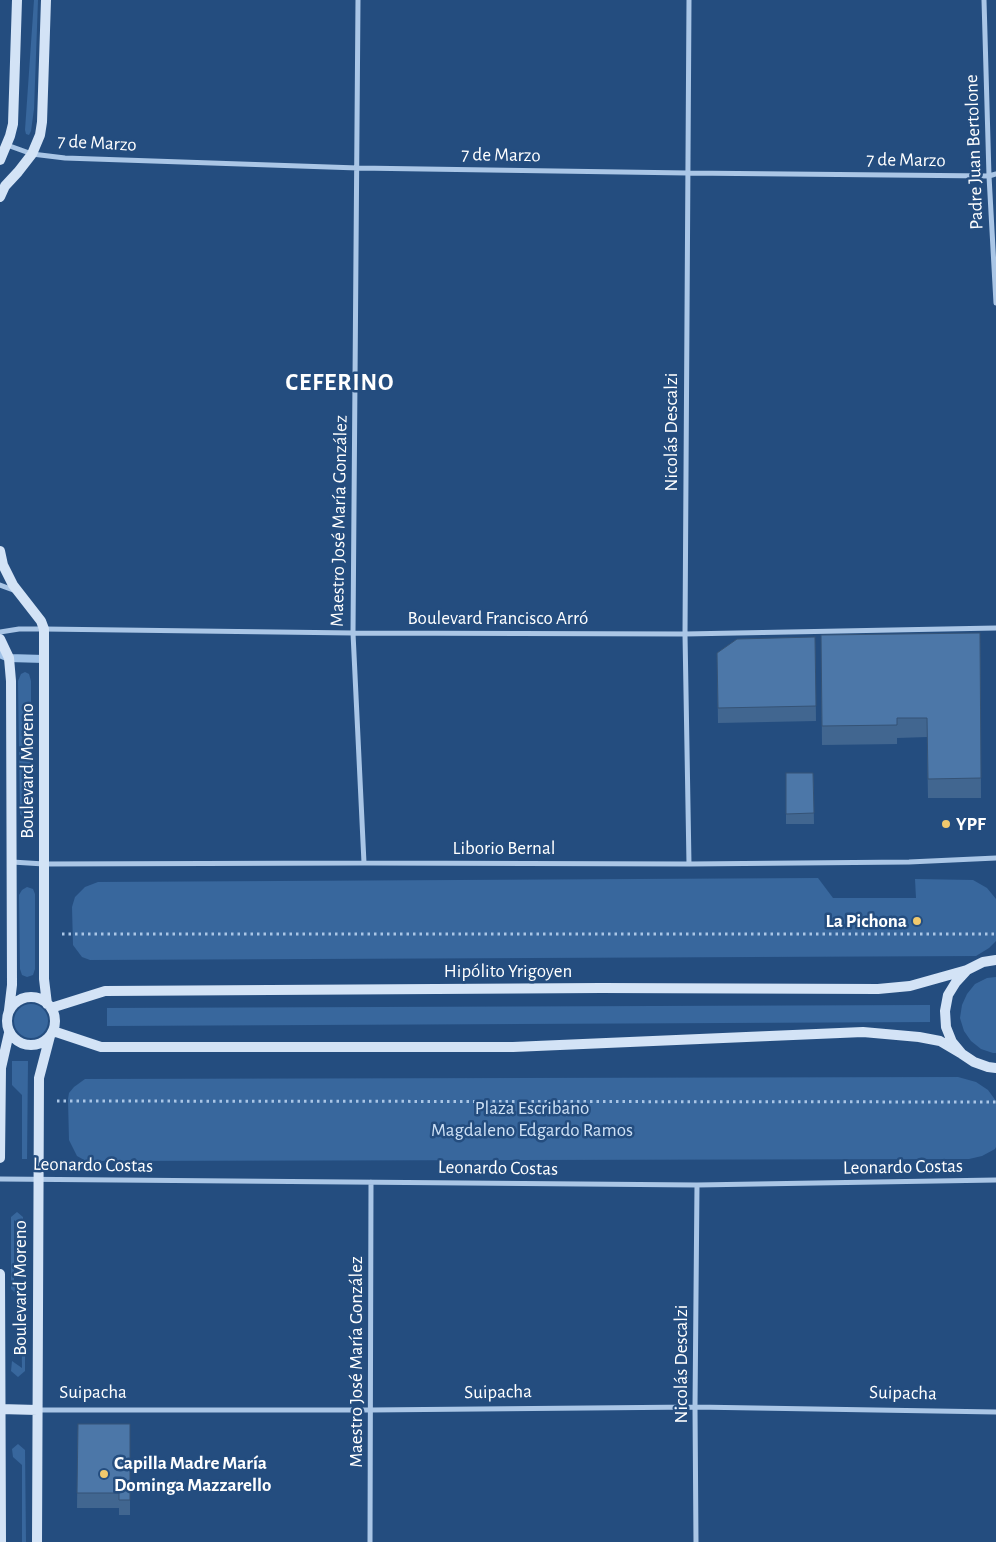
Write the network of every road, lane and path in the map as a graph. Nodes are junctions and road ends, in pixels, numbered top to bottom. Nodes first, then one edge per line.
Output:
1 (17, 0) edge
2 (46, 0) edge
3 (358, 0) edge
4 (689, 0) edge
5 (984, 0) edge
6 (7, 145) junction
7 (32, 154) junction
8 (0, 160) edge
9 (358, 168) junction
10 (687, 173) junction
11 (996, 174) edge
12 (989, 176) junction
13 (0, 197) edge
14 (996, 303) edge
15 (0, 551) edge
16 (0, 585) edge
17 (18, 592) junction
18 (996, 628) edge
19 (44, 629) junction
20 (0, 632) edge
21 (353, 633) junction
22 (686, 634) junction
23 (0, 639) edge
24 (996, 858) edge
25 (12, 862) junction
26 (364, 863) junction
27 (44, 864) junction
28 (689, 864) junction
29 (44, 934) junction
30 (996, 934) edge
31 (996, 960) edge
32 (967, 970) junction
33 (49, 1006) junction
34 (10, 1010) junction
35 (6, 1028) edge
36 (52, 1033) junction
37 (962, 1054) junction
38 (996, 1068) edge
39 (38, 1101) junction
40 (996, 1102) edge
41 (0, 1158) edge
42 (0, 1179) edge
43 (38, 1180) junction
44 (996, 1180) edge
45 (371, 1182) junction
46 (697, 1185) junction
47 (0, 1274) edge
48 (695, 1407) junction
49 (0, 1409) edge
50 (37, 1410) junction
51 (372, 1410) junction
52 (996, 1412) edge
53 (1, 1542) edge
54 (38, 1542) edge
55 (370, 1542) edge
56 (696, 1542) edge

1 - 6 main road
2 - 7 main road
3 - 9 street, Maestro José María González
4 - 10 street, Nicolás Descalzi
5 - 12 street, Padre Juan Bertolone
6 - 7 street, 7 de Marzo
6 - 8 main road
7 - 9 street, 7 de Marzo
7 - 13 main road
9 - 10 street, 7 de Marzo
9 - 21 street, Maestro José María González
10 - 12 street, 7 de Marzo
10 - 22 street, Nicolás Descalzi
11 - 12 street, 7 de Marzo
12 - 14 street, Padre Juan Bertolone
15 - 17 main road
16 - 17 street
17 - 19 main road
18 - 22 street, Boulevard Francisco Arró
19 - 20 street, Boulevard Francisco Arró
19 - 21 street, Boulevard Francisco Arró
19 - 27 main road, Boulevard Moreno
21 - 22 street, Boulevard Francisco Arró
21 - 26 street, Maestro José María González
22 - 28 street, Nicolás Descalzi
23 - 25 main road, Boulevard Moreno
24 - 28 street, Liborio Bernal
25 - 27 street, Liborio Bernal
25 - 34 main road, Boulevard Moreno
26 - 27 street, Liborio Bernal
26 - 28 street, Liborio Bernal
27 - 29 main road, Boulevard Moreno
29 - 30 path
29 - 33 main road, Boulevard Moreno
31 - 32 main road, Hipólito Yrigoyen
32 - 33 main road, Hipólito Yrigoyen
32 - 37 main road
33 - 34 main road
33 - 36 main road
34 - 35 main road
35 - 36 main road
35 - 41 main road
36 - 37 main road
36 - 39 main road, Boulevard Moreno
37 - 38 main road
39 - 40 path
39 - 43 main road, Boulevard Moreno
42 - 43 street, Leonardo Costas
43 - 45 street, Leonardo Costas
43 - 50 main road, Boulevard Moreno
44 - 46 street, Leonardo Costas
45 - 46 street, Leonardo Costas
45 - 51 street, Maestro José María González
46 - 48 street, Nicolás Descalzi
47 - 49 main road, Boulevard Moreno
48 - 51 street, Suipacha
48 - 52 street, Suipacha
48 - 56 street, Nicolás Descalzi
49 - 50 main road, Suipacha
49 - 53 main road, Boulevard Moreno
50 - 51 street, Suipacha
50 - 54 main road, Boulevard Moreno
51 - 55 street, Maestro José María González

